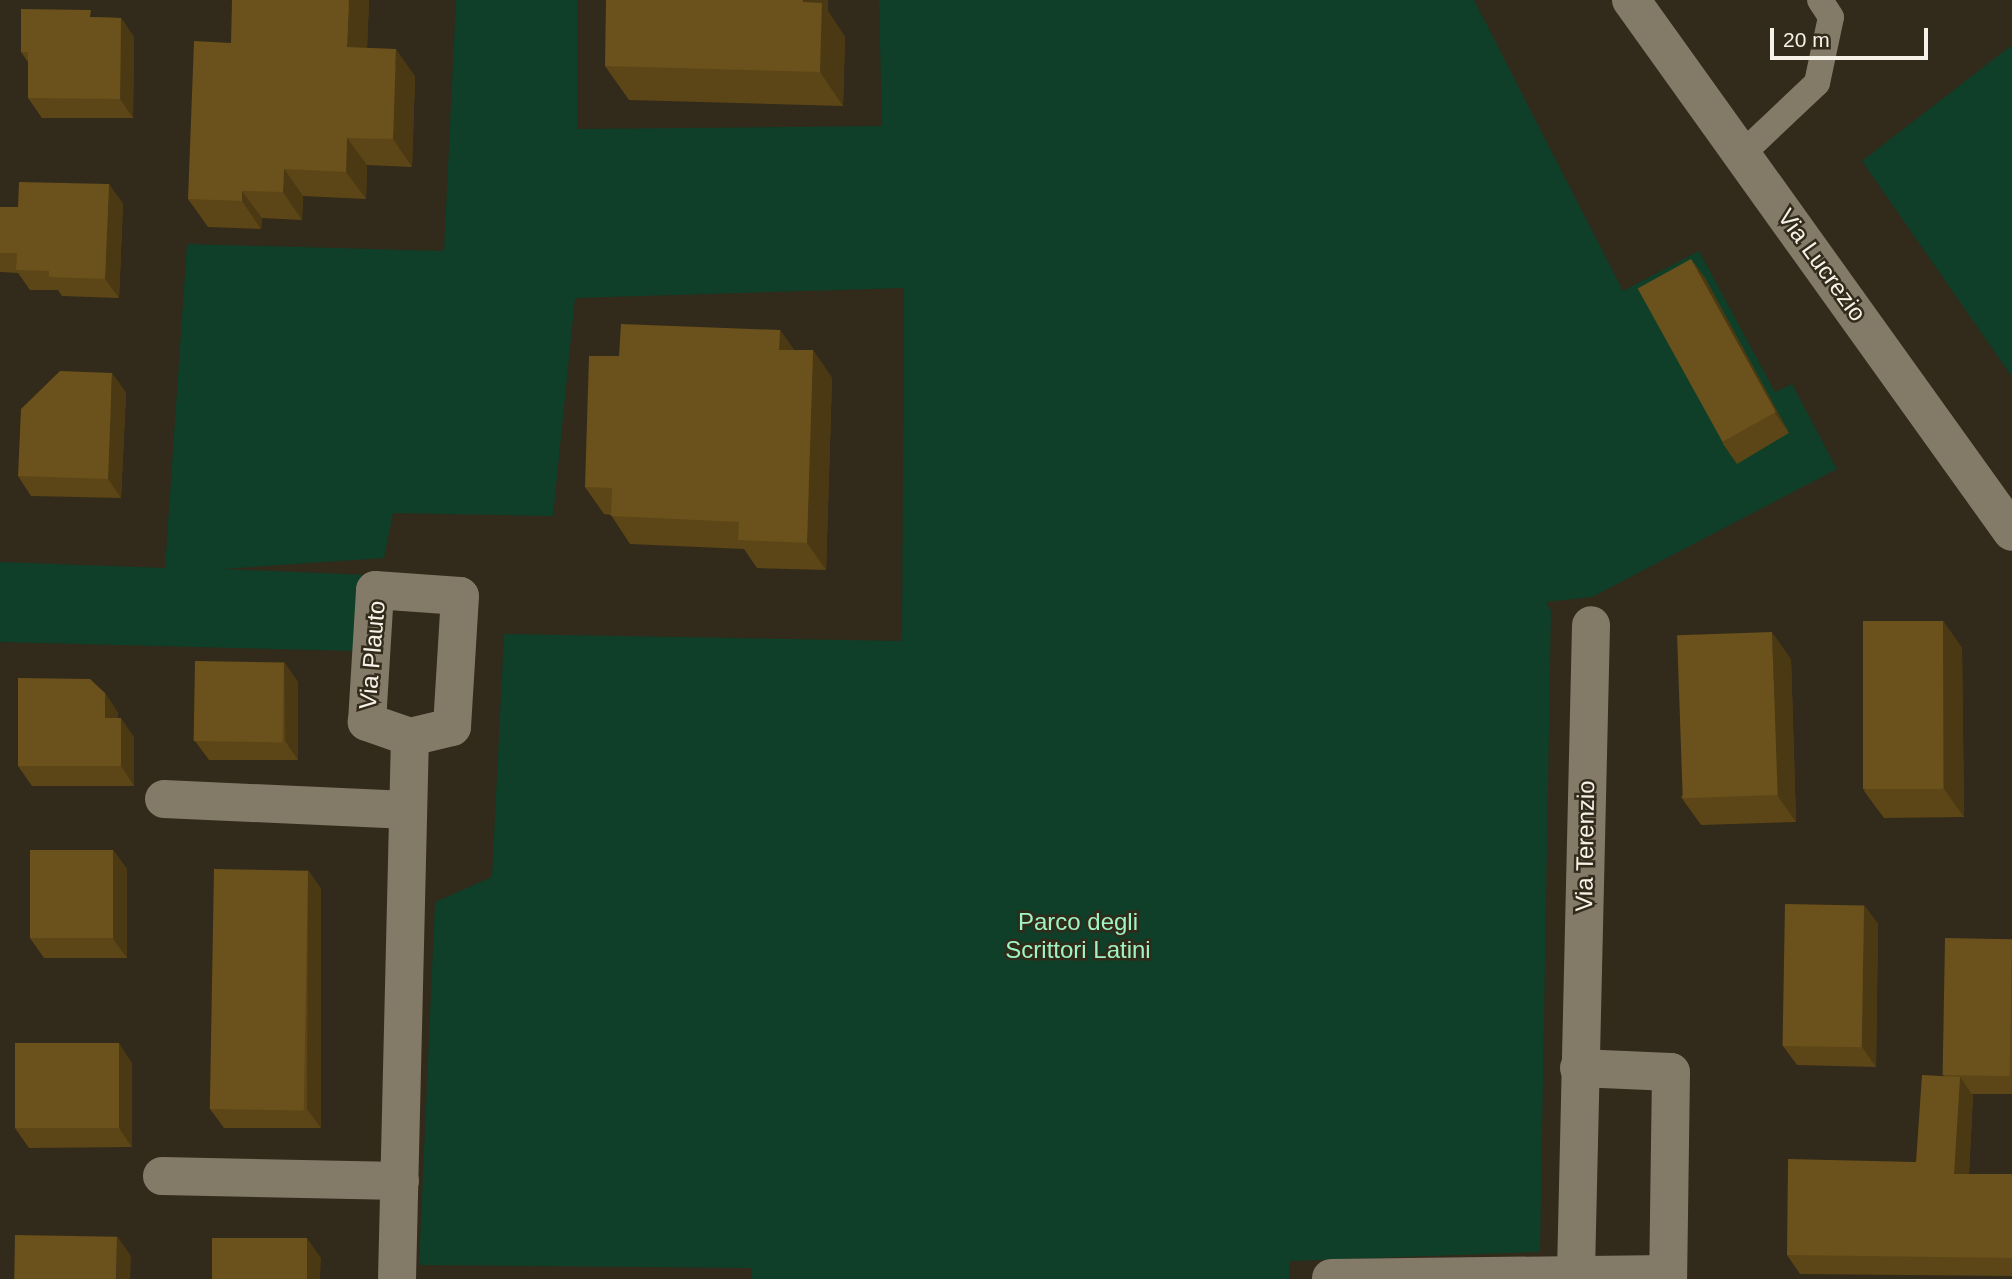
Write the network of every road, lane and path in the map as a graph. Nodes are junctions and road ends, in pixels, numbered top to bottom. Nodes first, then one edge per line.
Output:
1 (1631, 0) edge
2 (1820, 0) edge
3 (1742, 154) junction
4 (2012, 531) edge
5 (1591, 625) dead end
6 (410, 737) dead end
7 (164, 799) dead end
8 (408, 810) junction
9 (1580, 1068) junction
10 (162, 1175) dead end
11 (400, 1181) junction
12 (1576, 1272) junction
13 (1668, 1277) edge
14 (1331, 1278) edge
15 (397, 1279) edge

1 - 3 street, Via Lucrezio
2 - 3 lane
3 - 4 street, Via Lucrezio
5 - 9 street, Via Terenzio
6 - 8 street
7 - 8 street
8 - 11 street
9 - 12 street, Via Terenzio
9 - 13 street
10 - 11 street
11 - 15 street
12 - 13 street
12 - 14 street

